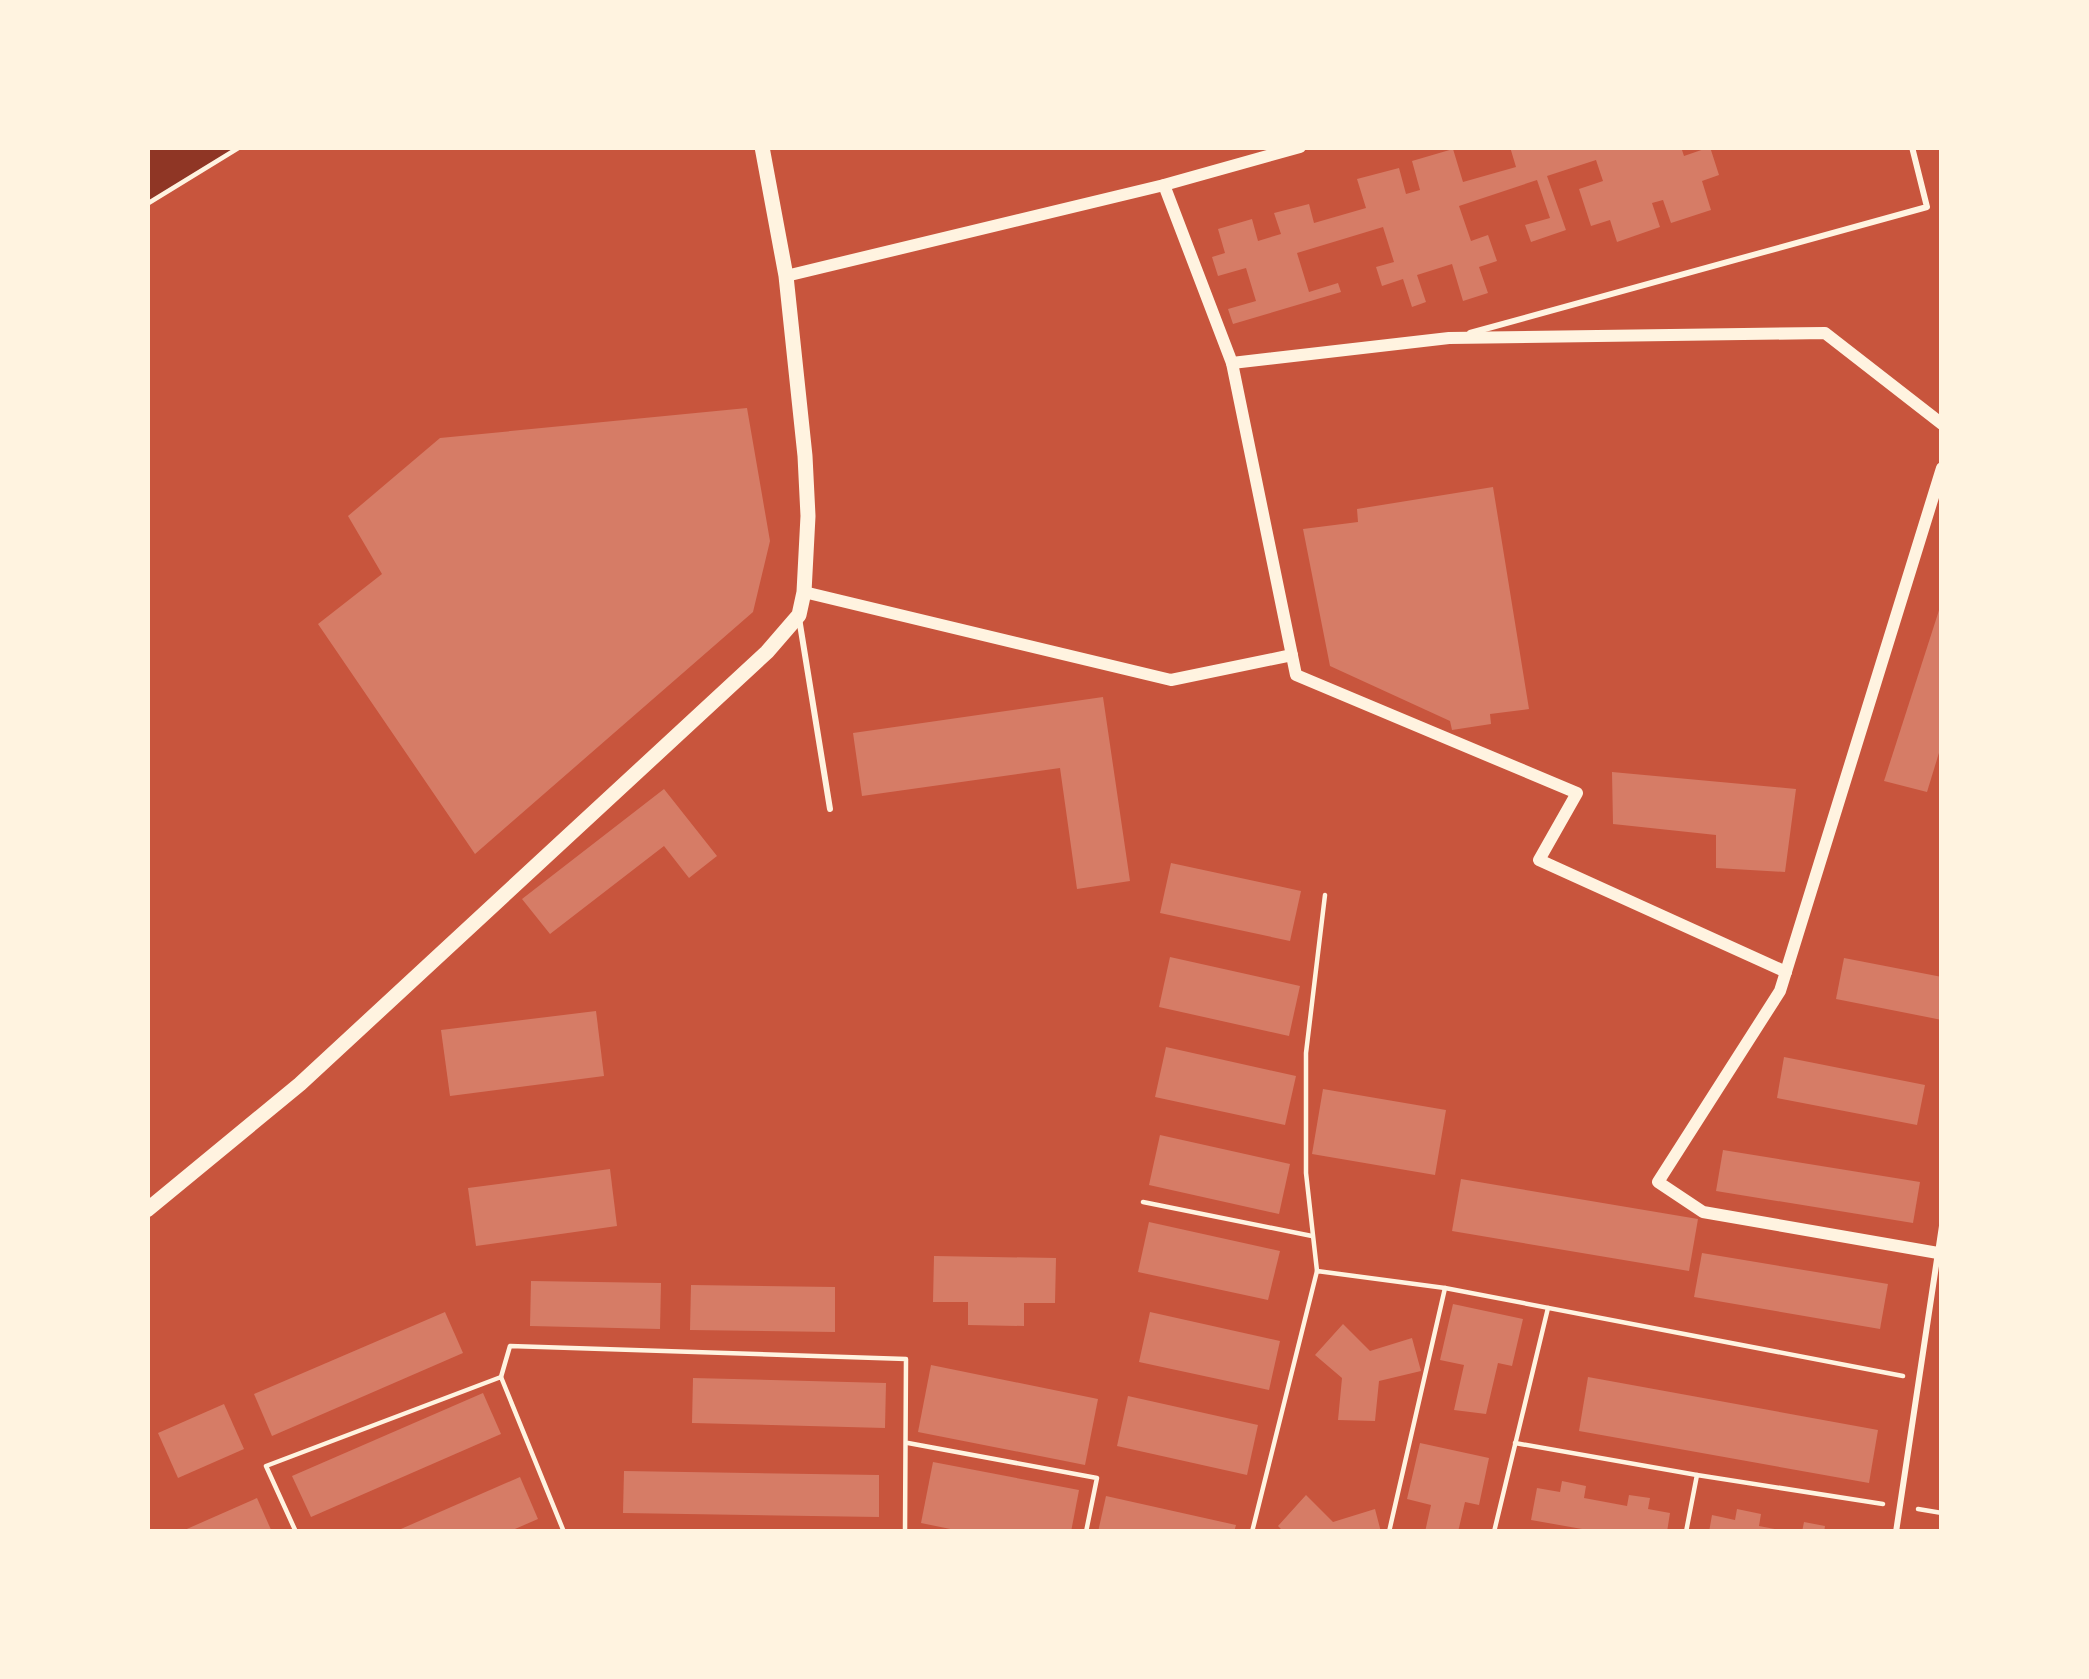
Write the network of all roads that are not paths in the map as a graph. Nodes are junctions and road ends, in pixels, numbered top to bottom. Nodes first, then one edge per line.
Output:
1 (762, 147) edge
2 (1300, 147) edge
3 (1912, 147) edge
4 (1164, 185) junction
5 (786, 276) junction
6 (1449, 338) junction
7 (1232, 363) junction
8 (1942, 424) edge
9 (1942, 468) edge
10 (804, 592) junction
11 (799, 615) junction
12 (1292, 655) junction
13 (830, 809) dead end
14 (1786, 972) junction
15 (147, 1210) edge
16 (1942, 1226) edge
17 (1938, 1253) junction
18 (1896, 1532) edge

1 - 5 street
2 - 4 street
3 - 6 lane
4 - 5 street
4 - 7 street
5 - 10 street
6 - 7 street
6 - 8 street
7 - 12 street
9 - 14 street
10 - 11 street
10 - 12 street
11 - 13 lane
11 - 15 street
12 - 14 street
14 - 17 street
16 - 17 lane
17 - 18 lane

